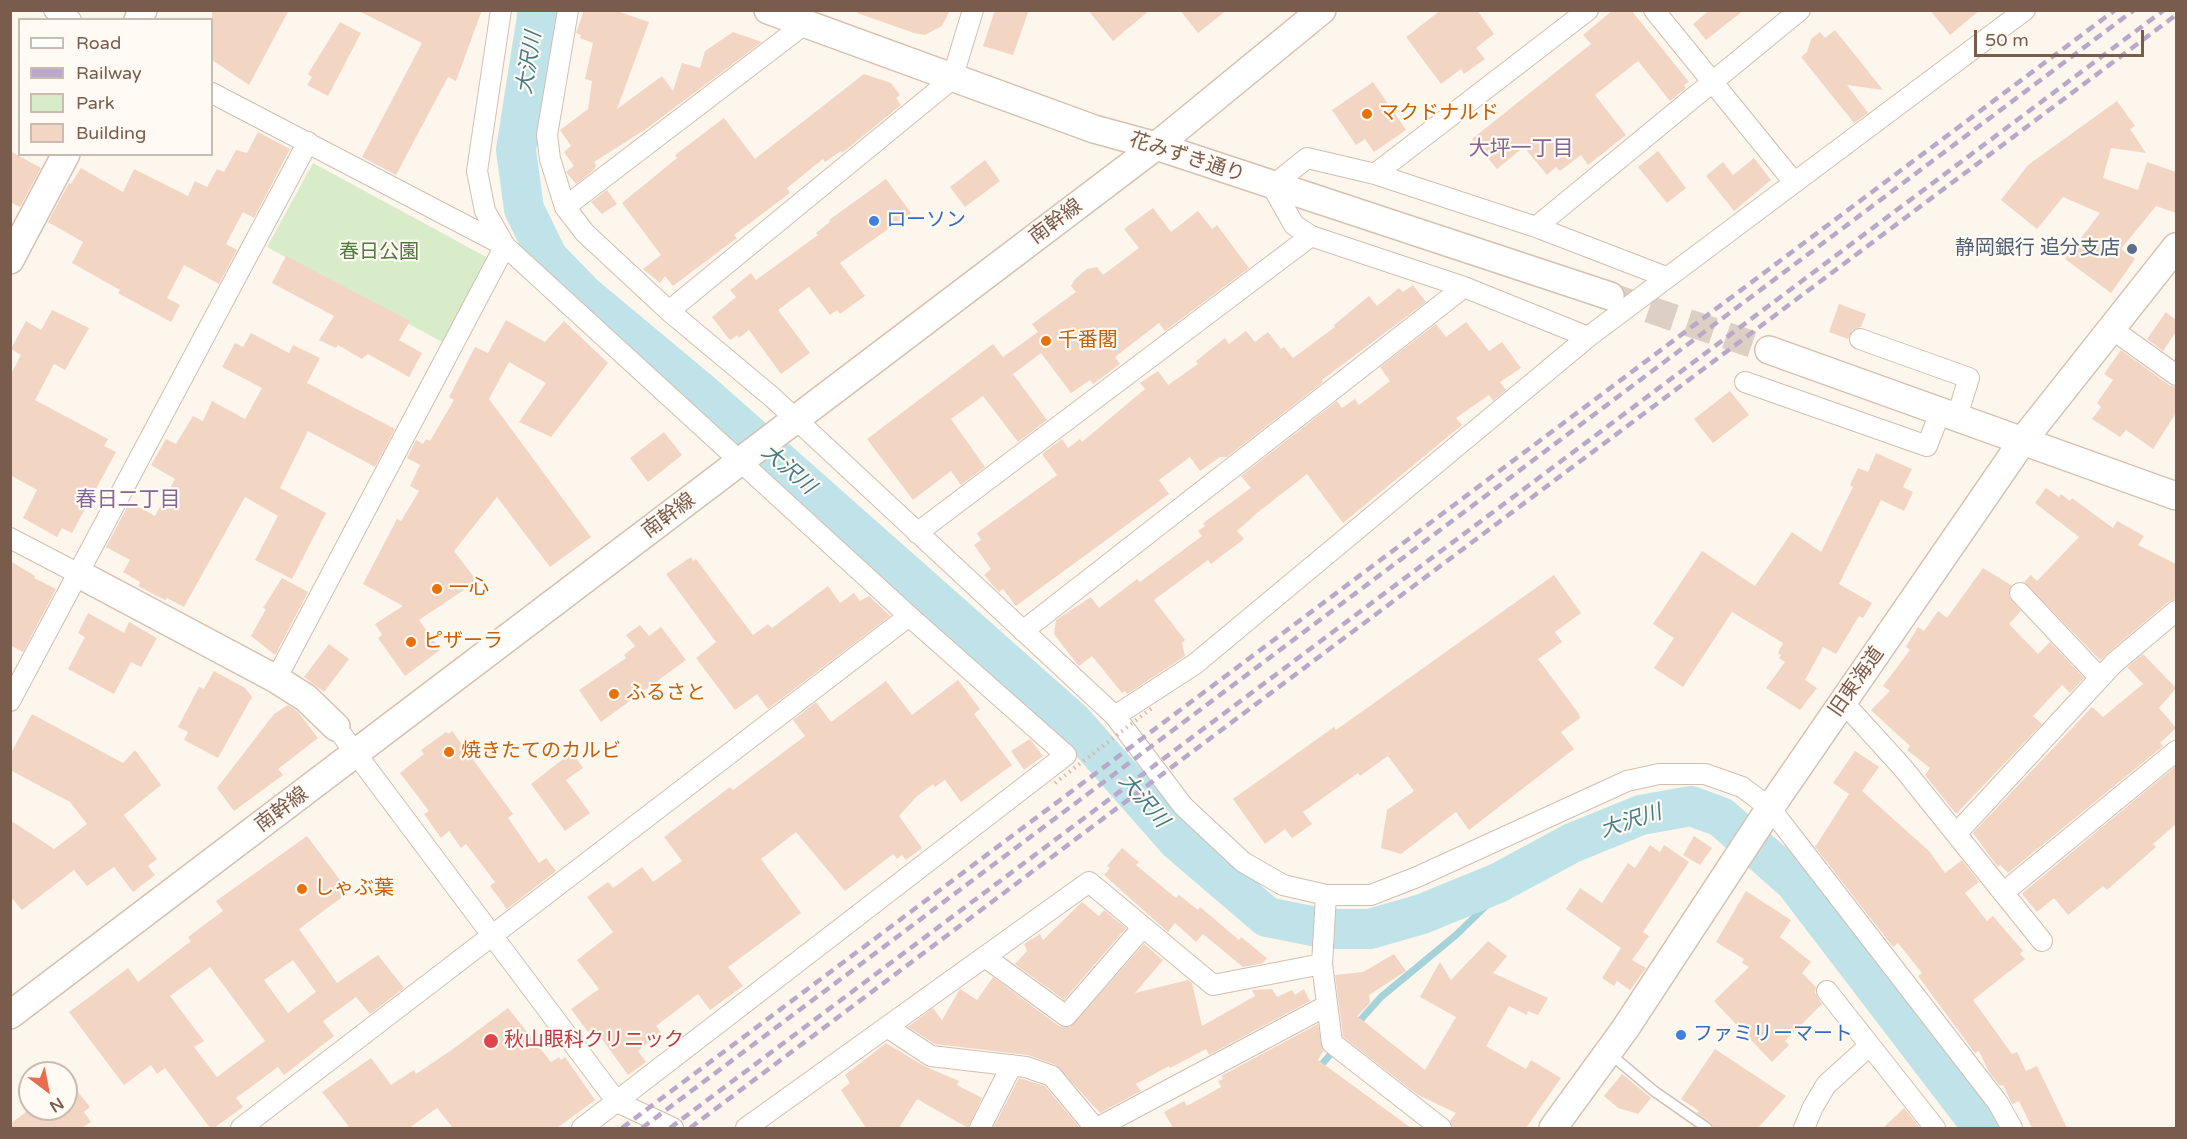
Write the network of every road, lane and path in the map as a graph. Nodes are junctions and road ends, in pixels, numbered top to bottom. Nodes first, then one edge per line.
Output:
1 (54, 10) edge
2 (501, 10) edge
3 (568, 10) edge
4 (768, 10) edge
5 (973, 10) edge
6 (1322, 10) edge
7 (1588, 10) edge
8 (1654, 10) edge
9 (1800, 10) edge
10 (2025, 10) edge
11 (68, 18) edge
12 (806, 23) junction
13 (952, 79) junction
14 (1712, 82) junction
15 (213, 94) edge
16 (308, 142) junction
17 (1156, 146) junction
18 (65, 156) edge
19 (1375, 174) junction
20 (1793, 181) junction
21 (1272, 186) junction
22 (565, 207) junction
23 (1536, 227) junction
24 (1311, 236) junction
25 (505, 246) junction
26 (2176, 247) edge
27 (10, 260) edge
28 (1666, 278) junction
29 (1464, 287) junction
30 (1610, 296) tunnel mouth
31 (669, 311) junction
32 (2112, 329) junction
33 (1588, 337) junction
34 (1860, 339) dead end
35 (1769, 350) tunnel mouth
36 (2176, 375) edge
37 (1745, 382) dead end
38 (1949, 413) junction
39 (793, 423) junction
40 (2024, 439) junction
41 (744, 458) junction
42 (2176, 496) edge
43 (917, 533) junction
44 (10, 538) edge
45 (79, 574) junction
46 (2020, 593) dead end
47 (2176, 611) edge
48 (909, 616) junction
49 (1023, 631) junction
50 (2100, 678) junction
51 (276, 679) junction
52 (10, 701) edge
53 (1843, 702) junction
54 (1152, 708) dead end
55 (1115, 716) junction
56 (336, 727) joint
57 (2176, 751) edge
58 (356, 754) junction
59 (1055, 783) dead end
60 (1770, 808) junction
61 (1956, 834) junction
62 (2003, 893) junction
63 (1326, 895) junction
64 (1143, 927) junction
65 (493, 936) junction
66 (2042, 941) dead end
67 (985, 957) junction
68 (1322, 964) junction
69 (1827, 991) dead end
70 (1326, 1006) junction
71 (10, 1015) edge
72 (887, 1027) junction
73 (1869, 1046) junction
74 (1608, 1052) junction
75 (1012, 1065) junction
76 (617, 1102) junction
77 (241, 1128) edge
78 (582, 1128) edge
79 (673, 1128) edge
80 (746, 1128) edge
81 (980, 1128) edge
82 (1096, 1128) edge
83 (1441, 1128) edge
84 (1552, 1128) edge
85 (1707, 1128) edge
86 (1804, 1128) edge
87 (1935, 1128) edge
88 (2012, 1128) edge

1 - 11 street
2 - 25 street
3 - 22 street
4 - 12 street, 花みずき通り
5 - 13 street
6 - 17 street, 南幹線
7 - 19 street
8 - 14 street
9 - 14 street
10 - 20 street
12 - 13 street, 花みずき通り
12 - 22 street
13 - 17 street, 花みずき通り
13 - 31 street
14 - 20 street
14 - 23 street
15 - 16 street
16 - 25 street
16 - 45 street
17 - 21 street, 花みずき通り
17 - 39 street, 南幹線
18 - 27 street
19 - 21 street
19 - 23 street
20 - 28 street
21 - 24 street
21 - 30 street, 花みずき通り
22 - 31 street
23 - 28 street
24 - 29 street
24 - 43 street
25 - 41 street
25 - 51 street
26 - 32 street, 旧東海道
28 - 33 street
29 - 33 street
29 - 49 street
31 - 39 street
32 - 36 street
32 - 40 street, 旧東海道
33 - 55 street
34 - 38 street
35 - 38 street
37 - 38 street
38 - 40 street
39 - 41 street, 南幹線
39 - 43 street
40 - 42 street
40 - 53 street, 旧東海道
41 - 48 street
41 - 58 street, 南幹線
43 - 49 street
44 - 45 street
45 - 51 street
45 - 52 street
46 - 50 street
47 - 50 street
48 - 65 street
48 - 76 street
49 - 55 street
50 - 61 street
51 - 56 street
53 - 60 street, 旧東海道
53 - 61 street
54 - 59 path, bridge
55 - 63 street
56 - 58 street
57 - 62 street
58 - 65 street
58 - 71 street, 南幹線
60 - 63 street
60 - 74 street, 旧東海道
60 - 88 street
61 - 62 street
62 - 66 street
63 - 68 street
64 - 67 street
64 - 67 street
64 - 68 street
65 - 76 street
65 - 77 street
67 - 72 street
68 - 70 street
69 - 73 street
70 - 82 street
70 - 83 street
72 - 75 street
72 - 80 street
73 - 86 street
73 - 87 street
74 - 84 street, 旧東海道
74 - 85 lane
75 - 81 street
75 - 82 street
76 - 78 street
76 - 79 street

